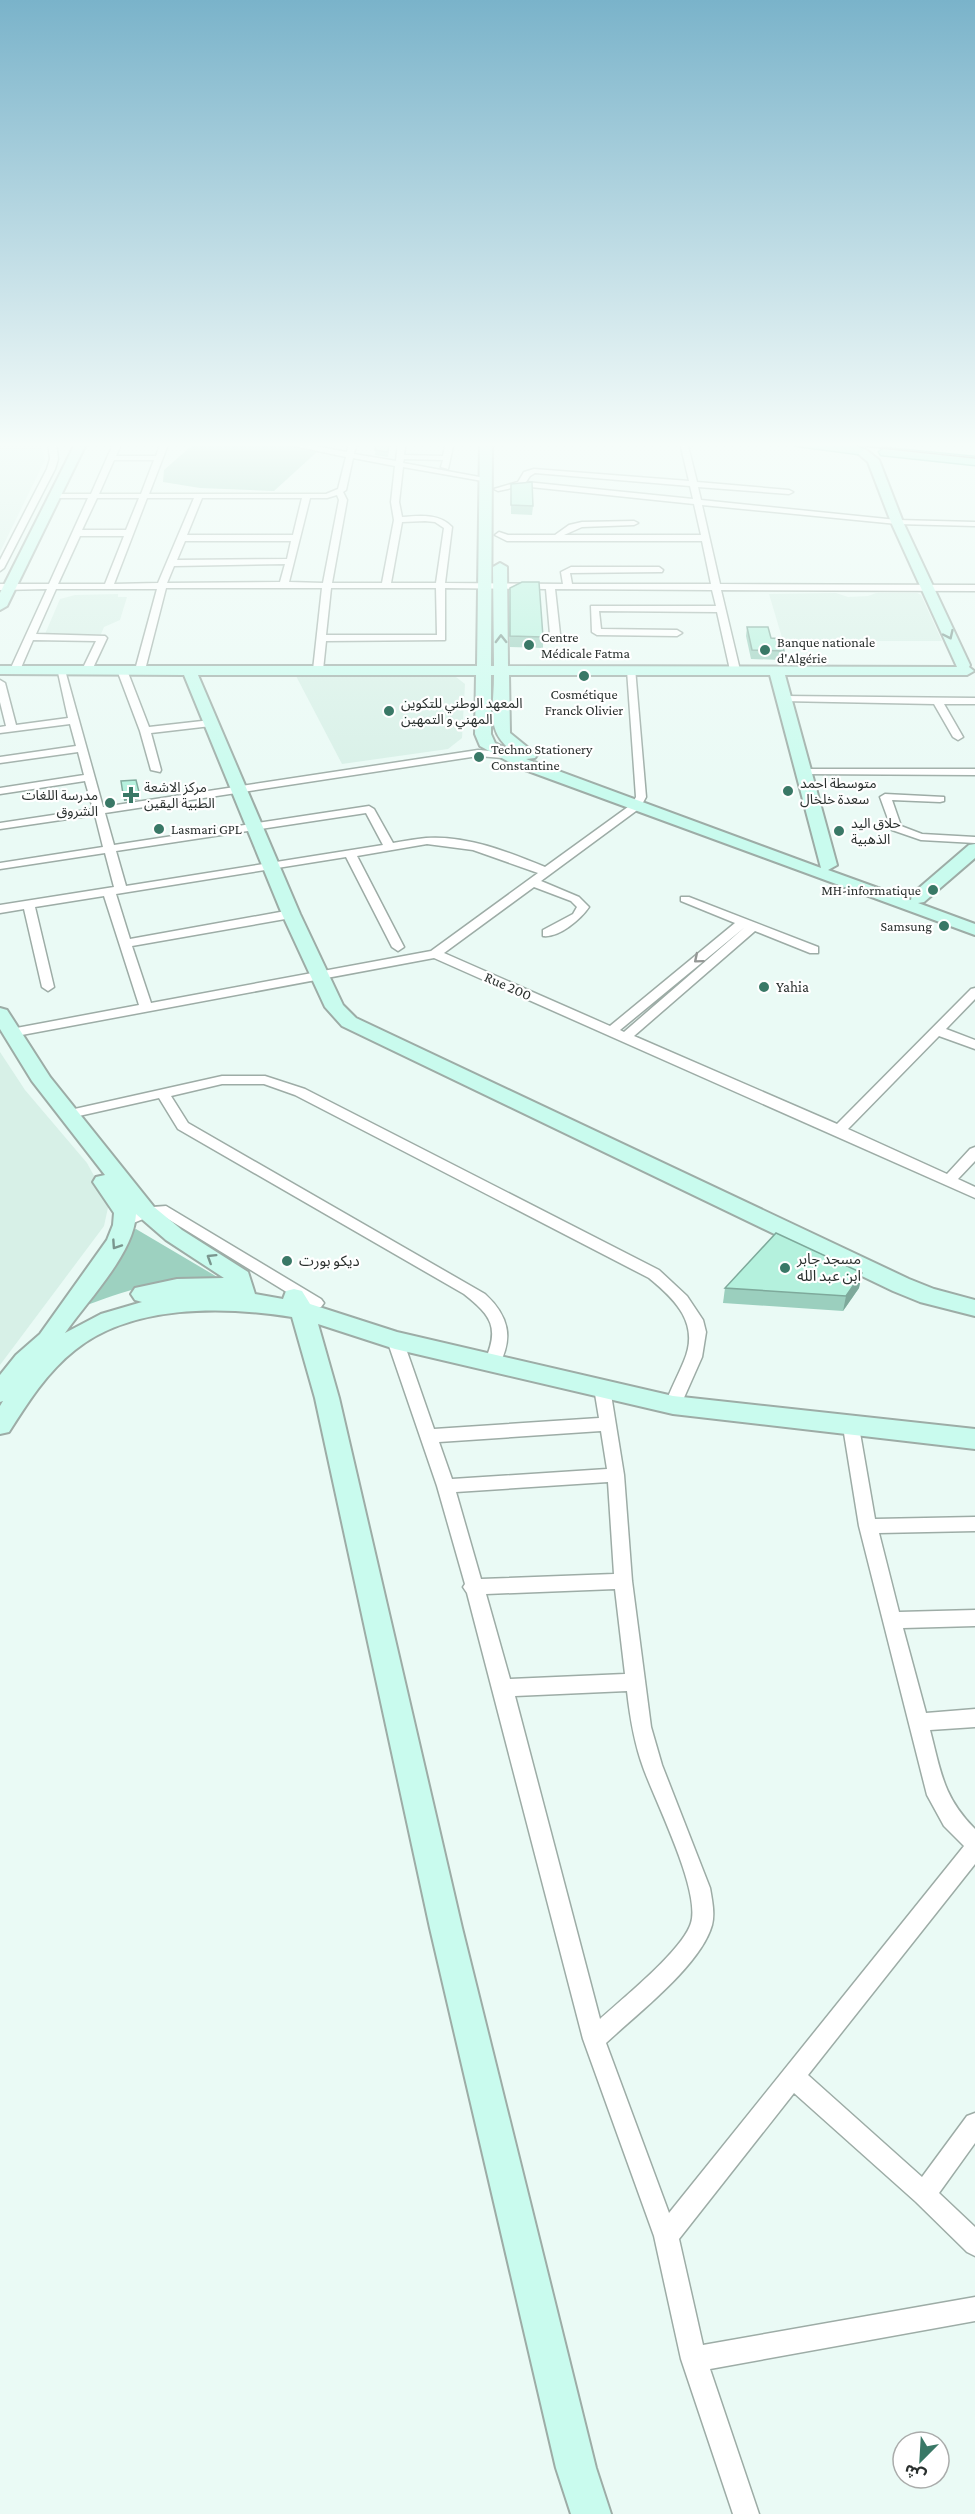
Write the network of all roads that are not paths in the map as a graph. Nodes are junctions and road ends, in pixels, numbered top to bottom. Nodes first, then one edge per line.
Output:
1 (16, 559) edge
2 (18, 559) edge
3 (67, 559) edge
4 (118, 559) edge
5 (173, 559) edge
6 (332, 559) edge
7 (391, 559) edge
8 (444, 559) edge
9 (494, 559) edge
10 (498, 559) edge
11 (709, 559) edge
12 (915, 559) edge
13 (930, 559) edge
14 (292, 561) joint
15 (172, 563) junction
16 (659, 570) dead end
17 (162, 585) junction
18 (284, 585) junction
19 (327, 585) junction
20 (3, 586) edge
21 (386, 586) junction
22 (440, 586) junction
23 (492, 586) junction
24 (550, 586) junction
25 (568, 586) junction
26 (55, 587) junction
27 (108, 587) junction
28 (715, 587) junction
29 (928, 588) junction
30 (944, 588) junction
31 (975, 588) edge
32 (952, 605) dead end
33 (0, 606) edge
34 (720, 609) junction
35 (677, 633) dead end
36 (555, 634) dead end
37 (31, 637) junction
38 (322, 638) junction
39 (968, 643) dead end
40 (970, 667) edge
41 (0, 669) edge
42 (501, 669) junction
43 (15, 670) junction
44 (60, 670) junction
45 (87, 670) junction
46 (122, 670) junction
47 (140, 670) junction
48 (189, 670) junction
49 (318, 670) junction
50 (483, 670) junction
51 (632, 670) junction
52 (735, 670) junction
53 (776, 670) junction
54 (0, 683) edge
55 (785, 699) junction
56 (936, 699) junction
57 (975, 701) edge
58 (75, 720) junction
59 (211, 723) junction
60 (12, 728) junction
61 (0, 730) edge
62 (145, 731) junction
63 (958, 737) dead end
64 (482, 747) junction
65 (83, 748) junction
66 (0, 760) edge
67 (156, 770) dead end
68 (804, 772) junction
69 (975, 772) edge
70 (91, 777) junction
71 (239, 789) junction
72 (0, 791) edge
73 (940, 799) dead end
74 (638, 801) junction
75 (101, 810) junction
76 (0, 826) edge
77 (255, 826) junction
78 (975, 840) edge
79 (389, 846) junction
80 (110, 849) junction
81 (975, 849) edge
82 (349, 852) junction
83 (272, 865) junction
84 (828, 865) junction
85 (0, 866) edge
86 (547, 872) junction
87 (532, 882) junction
88 (115, 891) junction
89 (918, 898) junction
90 (685, 899) dead end
91 (29, 904) junction
92 (0, 909) edge
93 (291, 914) junction
94 (975, 918) edge
95 (748, 924) junction
96 (975, 930) edge
97 (547, 933) dead end
98 (126, 943) junction
99 (398, 947) dead end
100 (814, 950) dead end
101 (435, 954) junction
102 (320, 975) junction
103 (48, 987) dead end
104 (975, 992) edge
105 (146, 1007) junction
106 (0, 1014) edge
107 (937, 1030) junction
108 (611, 1031) junction
109 (5, 1037) edge
110 (625, 1037) junction
111 (975, 1045) edge
112 (162, 1093) junction
113 (70, 1114) junction
114 (838, 1131) junction
115 (975, 1152) edge
116 (949, 1181) junction
117 (975, 1193) edge
118 (146, 1212) junction
119 (126, 1221) junction
120 (244, 1293) junction
121 (304, 1303) junction
122 (975, 1308) edge
123 (49, 1340) junction
124 (395, 1340) junction
125 (496, 1357) junction
126 (602, 1388) junction
127 (0, 1393) edge
128 (675, 1398) junction
129 (606, 1424) junction
130 (0, 1425) edge
131 (975, 1425) edge
132 (851, 1427) junction
133 (430, 1436) junction
134 (975, 1439) edge
135 (616, 1475) junction
136 (446, 1486) junction
137 (975, 1524) edge
138 (868, 1526) junction
139 (623, 1581) junction
140 (472, 1587) junction
141 (975, 1618) edge
142 (893, 1620) junction
143 (634, 1682) junction
144 (502, 1688) junction
145 (975, 1718) edge
146 (917, 1722) junction
147 (975, 1843) edge
148 (975, 1848) edge
149 (594, 2039) junction
150 (794, 2077) junction
151 (975, 2124) edge
152 (924, 2194) junction
153 (666, 2236) junction
154 (975, 2244) edge
155 (975, 2309) edge
156 (694, 2359) junction
157 (591, 2514) edge
158 (746, 2514) edge

1 - 20 main road
2 - 20 main road
3 - 26 street
4 - 27 street
5 - 15 street
6 - 19 street
7 - 21 street
8 - 22 street
9 - 23 main road
10 - 23 main road
11 - 28 street
12 - 29 main road
13 - 30 main road
14 - 15 street
14 - 18 street
15 - 17 street
16 - 25 street
17 - 18 street
17 - 27 street
17 - 47 street
18 - 19 street
19 - 21 street
19 - 38 street
20 - 26 street
20 - 33 main road
21 - 22 street
22 - 23 street
22 - 38 street
23 - 24 street
42 -> 23 main road
23 - 50 main road
24 - 25 street
24 - 36 street
25 - 28 street
26 - 27 street
26 - 37 street
28 - 29 street
28 - 34 street
29 - 30 street
29 -> 40 main road
30 - 31 street
30 - 32 main road
34 - 35 street
34 - 52 street
37 - 43 street
37 - 45 street
38 - 49 street
39 - 40 main road
40 - 53 main road
41 - 43 main road
42 - 50 main road
42 - 51 main road
42 - 74 main road
43 - 44 main road
44 - 45 main road
44 - 58 street
45 - 46 main road
46 - 47 main road
46 - 62 street
47 - 48 main road
48 - 49 main road
48 - 59 main road
49 - 50 main road
50 - 64 main road
51 - 52 main road
51 - 74 street
52 - 53 main road
53 - 55 main road
54 - 60 street
55 - 56 street
55 - 68 main road
56 - 57 street
56 - 63 street
58 - 60 street
58 - 65 street
59 - 62 street
59 - 71 main road
60 - 61 street
62 - 67 street
64 - 71 street
64 - 74 main road
65 - 66 street
65 - 70 street
68 - 69 street
68 - 84 main road
70 - 72 street
70 - 75 street
71 - 75 street
71 - 77 main road
73 - 78 street
74 - 84 main road
74 - 86 street
74 - 96 main road
75 - 76 street
75 - 80 street
77 - 79 street
77 - 80 street
77 - 83 main road
79 - 82 street
79 - 86 street
80 - 85 street
80 - 88 street
81 - 89 main road
82 - 83 street
82 - 99 street
83 - 88 street
83 - 93 main road
84 - 89 main road
86 - 87 street
87 - 97 street
87 - 101 street
88 - 91 street
88 - 98 street
89 - 94 main road
90 - 95 street
91 - 92 street
91 - 103 street
93 - 98 street
93 - 102 main road
95 - 100 street
95 -> 108 street
95 - 110 street
98 - 105 street
101 - 102 street
101 - 108 street, Rue 200
102 - 105 street
102 - 122 main road
104 - 107 street
105 - 109 street
106 - 109 main road
107 - 111 street
107 - 114 street
108 - 110 street, Rue 200
109 - 113 main road
109 - 119 main road
110 - 114 street, Rue 200
112 - 113 street
112 - 125 street
112 - 128 street
113 - 118 main road
114 - 116 street, Rue 200
115 - 116 street
116 - 117 street, Rue 200
118 - 119 street
120 -> 118 main road
118 - 121 street
119 -> 123 main road
120 - 121 main road
120 - 123 main road
120 - 130 main road
121 - 124 main road
121 - 125 main road
121 - 157 main road
123 - 127 main road
124 - 125 main road
124 - 133 street
125 - 126 main road
125 - 128 main road
126 - 128 main road
126 - 129 street
128 - 131 main road
128 - 132 main road
129 - 133 street
129 - 135 street
132 - 134 main road
132 - 138 street
133 - 136 street
135 - 136 street
135 - 139 street
136 - 140 street
137 - 138 street
138 - 142 street
139 - 140 street
139 - 143 street
140 - 144 street
141 - 142 street
142 - 146 street
143 - 144 street
143 - 149 street
144 - 149 street
145 - 146 street
146 - 147 street
148 - 150 street
149 - 153 street
150 - 152 street
150 - 153 street
151 - 152 street
152 - 154 street
153 - 156 street
155 - 156 street
156 - 158 street

